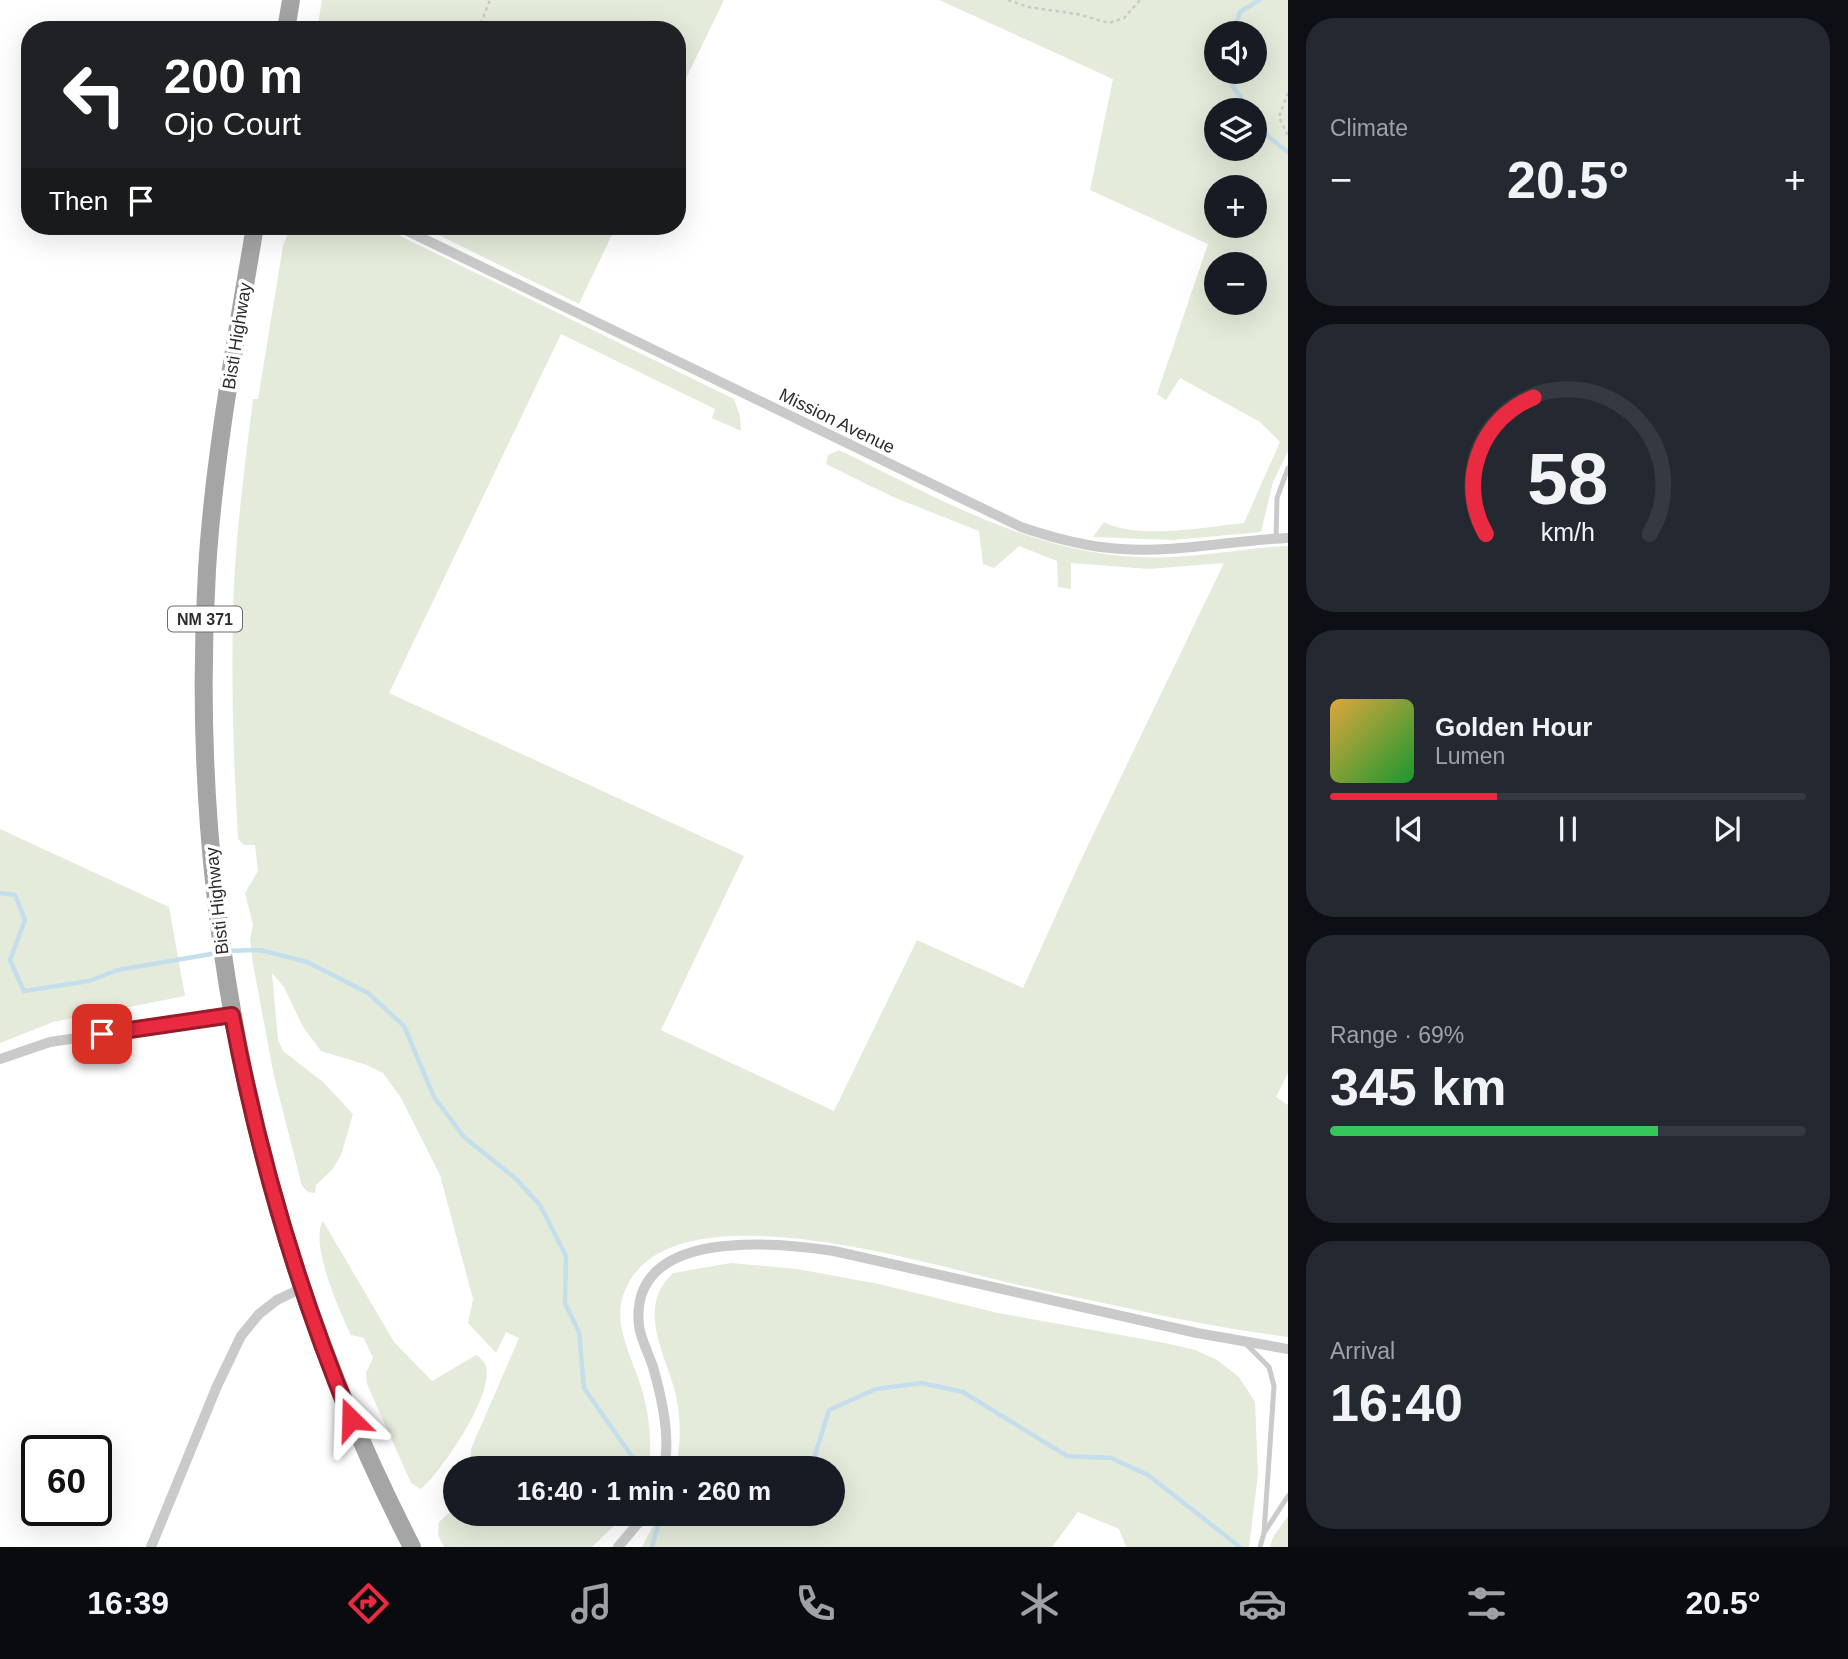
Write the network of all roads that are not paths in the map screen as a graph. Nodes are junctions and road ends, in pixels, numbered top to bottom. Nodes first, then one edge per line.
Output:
1 (291, 0) edge
2 (288, 21) edge
3 (253, 235) edge
4 (416, 235) edge
5 (1288, 468) edge
6 (1282, 538) edge
7 (232, 1015) junction
8 (0, 1059) edge
9 (302, 1288) junction
10 (1244, 1342) junction
11 (1288, 1349) edge
12 (664, 1456) edge
13 (1288, 1496) edge
14 (636, 1526) edge
15 (1264, 1533) junction
16 (152, 1547) edge
17 (412, 1547) edge
18 (618, 1547) edge
19 (1260, 1547) edge

1 - 2 main road
3 - 7 main road, Bisti Highway / NM 371
4 - 6 street, Mission Avenue
5 - 6 lane
7 - 8 street
7 - 9 main road, Bisti Highway / NM 371
9 - 16 street
9 - 17 main road, Bisti Highway / NM 371
10 - 11 street
10 - 12 street
10 - 15 lane
13 - 15 lane
14 - 18 street
15 - 19 lane

